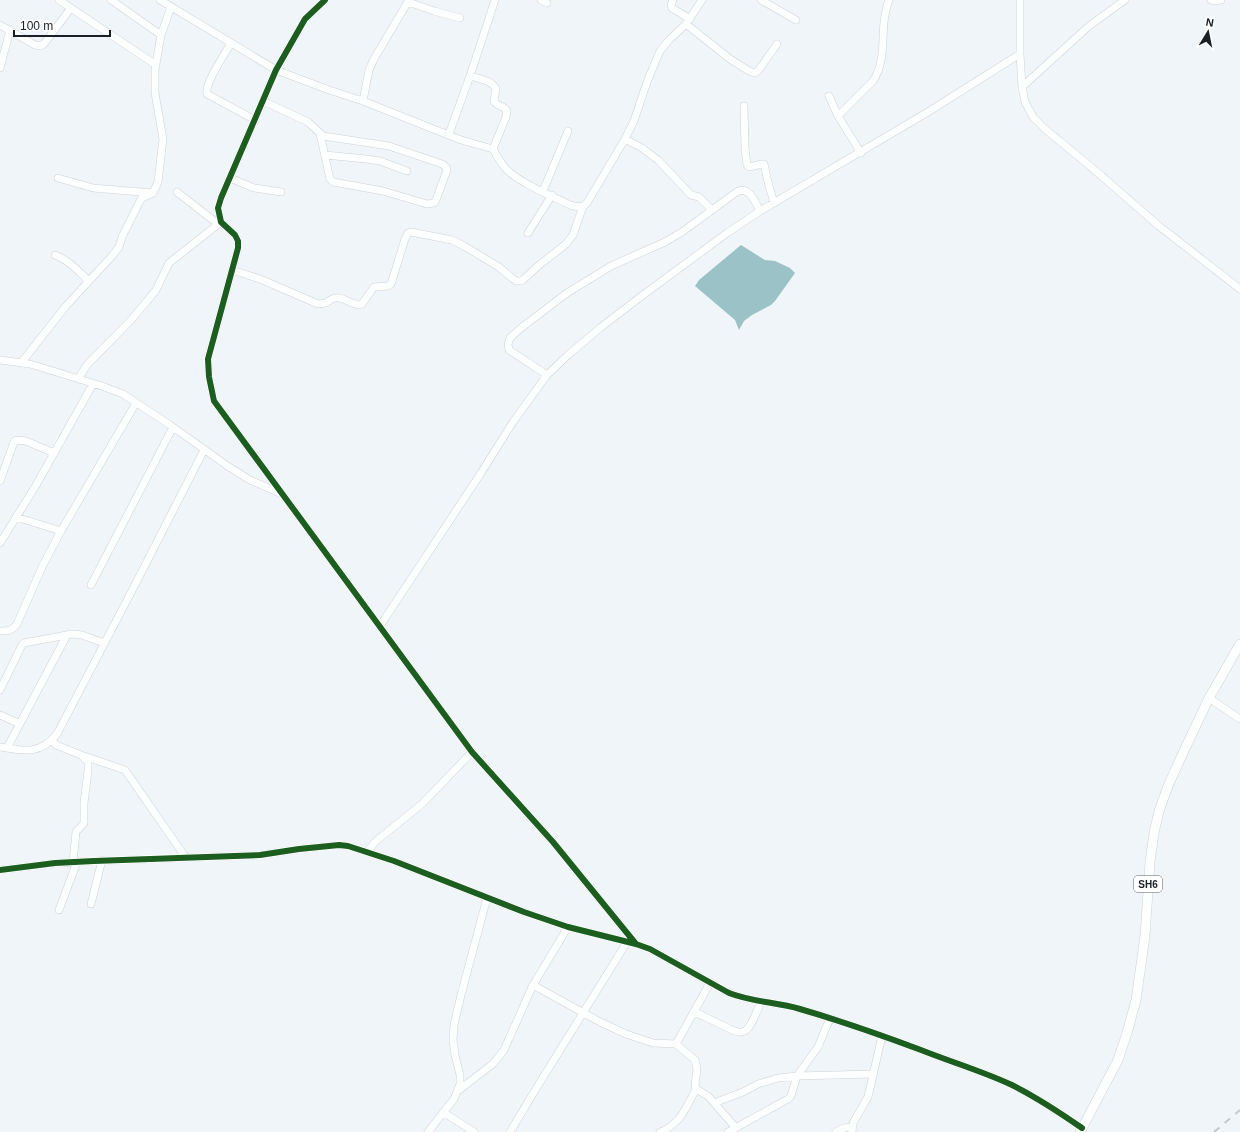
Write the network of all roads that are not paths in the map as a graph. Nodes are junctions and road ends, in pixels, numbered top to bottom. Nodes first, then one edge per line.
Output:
1 (59, 0) edge
2 (111, 0) edge
3 (160, 0) edge
4 (324, 0) edge
5 (495, 0) edge
6 (673, 0) edge
7 (702, 0) edge
8 (762, 0) edge
9 (888, 0) edge
10 (1020, 0) edge
11 (1125, 0) edge
12 (1211, 0) edge
13 (1221, 0) edge
14 (408, 1) edge
15 (171, 7) junction
16 (71, 8) junction
17 (460, 18) dead end
18 (796, 20) dead end
19 (688, 21) junction
20 (0, 25) edge
21 (10, 30) junction
22 (161, 35) junction
23 (231, 43) junction
24 (777, 44) dead end
25 (1020, 54) junction
26 (156, 64) junction
27 (0, 68) edge
28 (276, 70) junction
29 (470, 76) junction
30 (1022, 87) junction
31 (829, 96) dead end
32 (263, 101) junction
33 (362, 101) junction
34 (744, 106) dead end
35 (838, 116) junction
36 (255, 120) junction
37 (568, 131) dead end
38 (320, 134) junction
39 (449, 134) junction
40 (625, 139) junction
41 (493, 150) junction
42 (861, 153) junction
43 (325, 155) junction
44 (407, 171) dead end
45 (58, 178) dead end
46 (230, 178) junction
47 (543, 191) junction
48 (177, 192) dead end
49 (281, 192) dead end
50 (153, 193) junction
51 (552, 195) junction
52 (774, 203) junction
53 (583, 206) junction
54 (712, 210) junction
55 (760, 211) junction
56 (219, 223) junction
57 (528, 233) dead end
58 (55, 254) dead end
59 (232, 270) junction
60 (89, 281) junction
61 (1240, 289) edge
62 (0, 360) edge
63 (21, 363) junction
64 (547, 375) junction
65 (78, 379) junction
66 (93, 384) junction
67 (136, 403) junction
68 (173, 427) junction
69 (204, 450) junction
70 (54, 453) junction
71 (0, 481) edge
72 (283, 494) junction
73 (16, 517) junction
74 (61, 531) junction
75 (0, 543) edge
76 (91, 585) dead end
77 (380, 626) junction
78 (0, 631) edge
79 (67, 635) junction
80 (104, 643) junction
81 (1240, 644) edge
82 (0, 690) edge
83 (1209, 698) junction
84 (0, 715) edge
85 (1240, 719) edge
86 (20, 724) junction
87 (52, 740) junction
88 (4, 747) edge
89 (472, 752) junction
90 (81, 755) junction
91 (367, 852) junction
92 (186, 858) junction
93 (102, 860) junction
94 (75, 862) junction
95 (0, 870) edge
96 (487, 898) junction
97 (91, 904) dead end
98 (58, 910) dead end
99 (568, 927) junction
100 (627, 942) junction
101 (636, 944) junction
102 (710, 983) junction
103 (533, 985) junction
104 (761, 1002) junction
105 (695, 1012) junction
106 (584, 1013) junction
107 (830, 1018) junction
108 (882, 1036) junction
109 (676, 1044) junction
110 (873, 1074) junction
111 (797, 1076) junction
112 (696, 1089) junction
113 (459, 1090) junction
114 (714, 1103) junction
115 (443, 1112) junction
116 (736, 1128) junction
117 (852, 1130) edge
118 (1081, 1130) edge
119 (428, 1132) edge
120 (474, 1132) edge
121 (510, 1132) edge
122 (660, 1132) edge
123 (728, 1132) edge
124 (836, 1132) edge

1 - 16 street
2 - 22 street
3 - 15 street
4 - 28 street
5 - 29 street
6 - 19 street
7 - 19 street
8 - 18 street
9 - 35 street
10 - 25 street
11 - 30 street
12 - 13 street
14 - 17 street
14 - 33 street
15 - 22 street
15 - 23 street
16 - 21 street
16 - 26 street
19 - 24 street
19 - 40 street
20 - 21 street
21 - 27 street
22 - 26 street
23 - 28 street
23 - 36 street
25 - 30 street
25 - 42 street
26 - 50 street
28 - 32 street
28 - 33 street
29 - 39 street
29 - 41 street
30 - 61 street
31 - 35 street
32 - 36 street
32 - 38 street
33 - 39 street
34 - 52 street
35 - 42 street
36 - 46 street
37 - 47 street
38 - 43 street
38 - 43 street
39 - 41 street
40 - 53 street
40 - 54 street
41 - 47 street
42 - 52 street
43 - 44 street
45 - 50 street
46 - 49 street
46 - 56 street
47 - 51 street
48 - 56 street
50 - 60 street
51 - 53 street
51 - 57 street
52 - 55 street
53 - 59 street
54 - 55 street
54 - 64 street
55 - 64 street
56 - 59 street
56 - 65 street
58 - 60 street
59 - 72 street
60 - 63 street
62 - 63 street
63 - 65 street
64 - 77 street
65 - 66 street
66 - 67 street
66 - 70 street
67 - 68 street
67 - 74 street
68 - 69 street
68 - 76 street
69 - 72 street
69 - 80 street
70 - 71 street
70 - 73 street
72 - 77 street
73 - 74 street
73 - 75 street
74 - 78 street
77 - 89 street
79 - 80 street
79 - 82 street
79 - 86 street
80 - 87 street
81 - 83 main road, SH6
83 - 85 street
83 - 118 main road, SH6
84 - 86 street
86 - 88 street
87 - 88 street
87 - 90 street
89 - 91 street
89 - 101 street
90 - 92 street
90 - 94 street
91 - 92 street
91 - 96 street
92 - 93 street
93 - 94 street
93 - 97 street
94 - 95 street
94 - 98 street
96 - 99 street
96 - 113 street
99 - 100 street
99 - 103 street
100 - 101 street
100 - 106 street
101 - 102 street
102 - 104 street
102 - 105 street
103 - 106 street
103 - 113 street
104 - 105 street
104 - 107 street
105 - 109 street
106 - 109 street
106 - 121 street
107 - 108 street
107 - 111 street
108 - 110 street
108 - 118 street
109 - 112 street
110 - 111 street
110 - 117 street
111 - 114 street
111 - 116 street
112 - 114 street
112 - 122 street
113 - 115 street
114 - 116 street
115 - 119 street
115 - 120 street
116 - 123 street
117 - 124 street

